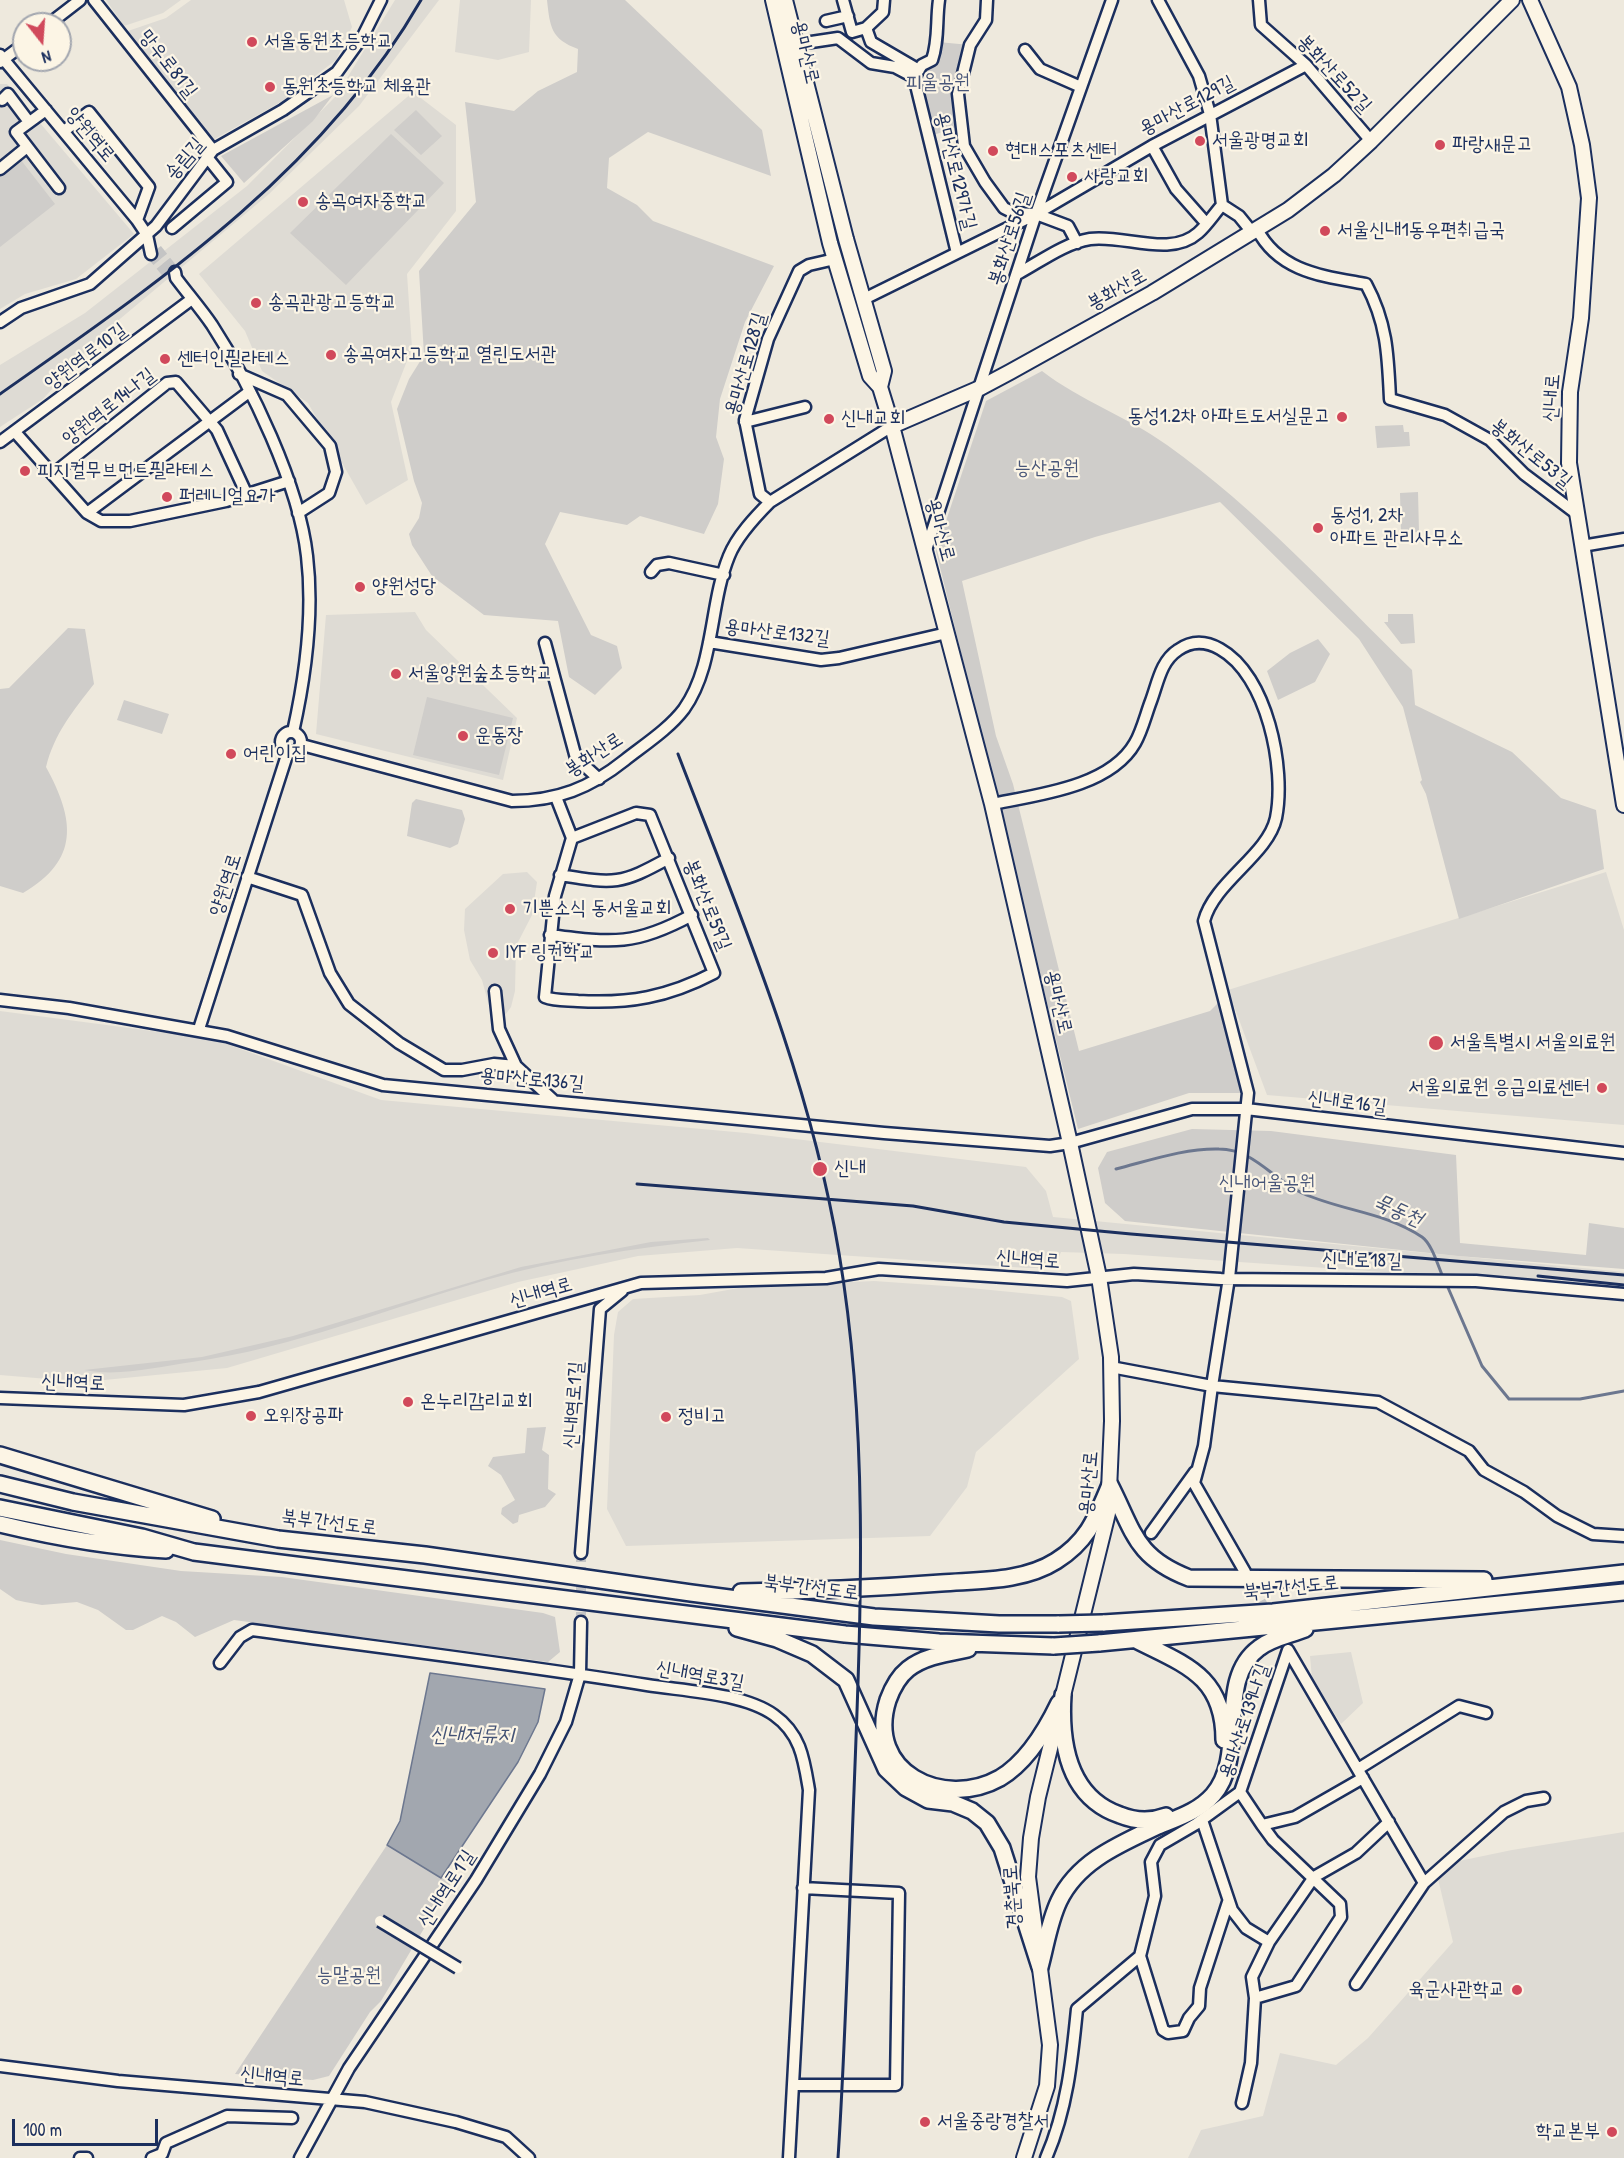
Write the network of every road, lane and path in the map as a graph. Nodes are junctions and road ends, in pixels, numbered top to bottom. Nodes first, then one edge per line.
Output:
1 (80, 0) edge
2 (94, 0) edge
3 (381, 0) edge
4 (843, 0) edge
5 (884, 0) edge
6 (939, 0) edge
7 (987, 0) edge
8 (1112, 0) edge
9 (1158, 0) edge
10 (1259, 0) edge
11 (1512, 0) edge
12 (1530, 0) edge
13 (779, 1) edge
14 (64, 12) edge
15 (848, 16) junction
16 (826, 21) dead end
17 (866, 28) junction
18 (798, 44) junction
19 (1025, 50) dead end
20 (1, 59) edge
21 (1306, 65) junction
22 (917, 74) junction
23 (1081, 87) junction
24 (2, 100) dead end
25 (46, 110) junction
26 (1210, 114) junction
27 (29, 122) junction
28 (64, 131) junction
29 (1371, 141) junction
30 (1152, 146) junction
31 (27, 147) junction
32 (210, 154) junction
33 (0, 169) edge
34 (59, 188) dead end
35 (1222, 205) junction
36 (1036, 214) junction
37 (137, 220) junction
38 (1206, 223) junction
39 (172, 228) dead end
40 (1254, 230) junction
41 (1077, 243) junction
42 (151, 245) junction
43 (957, 253) junction
44 (835, 259) junction
45 (1019, 273) junction
46 (173, 275) tunnel mouth
47 (192, 299) junction
48 (864, 300) junction
49 (0, 322) edge
50 (239, 374) junction
51 (880, 387) junction
52 (980, 388) junction
53 (249, 392) junction
54 (805, 407) dead end
55 (210, 421) junction
56 (745, 422) junction
57 (892, 426) junction
58 (15, 432) junction
59 (0, 442) edge
60 (53, 474) junction
61 (288, 481) junction
62 (247, 495) junction
63 (770, 502) junction
64 (87, 513) junction
65 (298, 513) junction
66 (1577, 514) junction
67 (1624, 539) edge
68 (1582, 546) junction
69 (925, 553) junction
70 (651, 572) dead end
71 (724, 576) junction
72 (947, 633) junction
73 (709, 642) junction
74 (545, 643) dead end
75 (293, 732) junction
76 (304, 746) junction
77 (288, 752) junction
78 (599, 779) junction
79 (556, 797) junction
80 (992, 804) junction
81 (1624, 805) edge
82 (572, 838) junction
83 (669, 858) junction
84 (560, 875) junction
85 (247, 877) junction
86 (692, 915) junction
87 (550, 935) junction
88 (495, 991) dead end
89 (0, 1000) edge
90 (199, 1029) junction
91 (516, 1066) junction
92 (553, 1100) junction
93 (1246, 1109) junction
94 (1070, 1143) junction
95 (1624, 1153) edge
96 (1099, 1277) junction
97 (1229, 1278) junction
98 (641, 1283) junction
99 (1624, 1294) edge
100 (1111, 1366) junction
101 (1212, 1386) junction
102 (0, 1398) edge
103 (0, 1455) edge
104 (1195, 1472) junction
105 (2, 1485) edge
106 (1110, 1485) junction
107 (0, 1508) edge
108 (0, 1524) edge
109 (1151, 1533) dead end
110 (1624, 1536) edge
111 (278, 1539) junction
112 (194, 1552) junction
113 (581, 1553) tunnel mouth
114 (1245, 1572) tunnel mouth
115 (1624, 1573) edge
116 (1547, 1581) junction
117 (1624, 1592) edge
118 (691, 1593) junction
119 (695, 1616) junction
120 (581, 1622) tunnel mouth
121 (1322, 1622) junction
122 (1078, 1634) joint
123 (1138, 1641) junction
124 (997, 1644) junction
125 (220, 1663) dead end
126 (580, 1674) junction
127 (1063, 1695) junction
128 (1486, 1713) dead end
129 (1360, 1774) junction
130 (1240, 1792) junction
131 (1544, 1798) dead end
132 (1202, 1820) junction
133 (1389, 1822) junction
134 (1262, 1825) junction
135 (1314, 1877) junction
136 (1424, 1883) junction
137 (804, 1888) junction
138 (1228, 1902) junction
139 (380, 1921) dead end
140 (1269, 1942) junction
141 (1140, 1956) junction
142 (1040, 1967) junction
143 (458, 1968) dead end
144 (1356, 1984) dead end
145 (1255, 1998) junction
146 (0, 2066) edge
147 (793, 2085) junction
148 (332, 2100) junction
149 (1242, 2103) dead end
150 (292, 2118) dead end
151 (80, 2158) edge
152 (87, 2158) edge
153 (152, 2158) edge
154 (300, 2158) edge
155 (529, 2158) edge
156 (789, 2158) edge
157 (1024, 2158) edge
158 (1046, 2158) edge

1 - 14 street
2 - 32 street, 망우로81길
3 - 32 street, 송림길
4 - 15 street
5 - 17 street
6 - 22 street
7 - 36 street
8 - 23 street, 봉화산로56길
9 - 26 street
10 - 21 street, 봉화산로52길
11 - 29 main road, 봉화산로
12 - 66 main road, 신내로
13 - 18 main road, 용마산로
13 - 44 main road, 용마산로
15 - 16 street
15 - 17 street
17 - 22 street
18 - 22 street
18 - 48 main road, 용마산로
19 - 23 street
20 - 25 street, 양원역로
21 - 26 street, 용마산로129길
21 - 29 street, 봉화산로52길
22 - 43 street, 용마산로129가길
23 - 36 street, 봉화산로56길
24 - 27 street
25 - 27 street
25 - 28 street, 양원역로
26 - 30 street, 용마산로129길
26 - 35 street
27 - 31 street
28 - 37 street, 양원역로
28 - 37 street
29 - 40 main road, 봉화산로
30 - 36 street, 용마산로129길
30 - 38 street
31 - 33 street
31 - 34 street
32 - 39 street, 망우로81길
32 - 42 street, 송림길
35 - 38 street
35 - 40 street
36 - 41 street
36 - 43 street, 용마산로129길
36 - 45 street, 봉화산로56길
37 - 42 street, 양원역로
38 - 41 street
40 - 52 main road, 봉화산로
40 - 66 street, 봉화산로53길
41 - 45 street
42 - 49 street, 송림길
43 - 48 street, 용마산로129길
44 - 51 main road, 용마산로
44 - 56 street, 용마산로128길
45 - 52 street, 봉화산로56길
46 - 47 street
47 - 50 street
47 - 58 street, 양원역로10길
48 - 51 main road, 용마산로
50 - 53 street
50 - 65 street
51 - 57 main road, 용마산로
52 - 57 main road, 봉화산로
52 - 69 street, 봉화산로56길
53 - 55 street
53 - 61 street
54 - 56 street
55 - 60 street, 양원역로14나길
55 - 62 street, 양원역로14나길
55 - 64 street
56 - 63 street, 용마산로128길
57 - 63 street, 봉화산로
57 - 69 main road, 용마산로
58 - 59 street, 양원역로10길
58 - 60 street
60 - 64 street
61 - 62 street
61 - 65 street
62 - 64 street
63 - 71 street, 봉화산로
65 - 75 street
66 - 68 main road, 신내로
67 - 68 street
68 - 81 main road, 신내로
69 - 72 main road, 용마산로
70 - 71 street
71 - 73 street, 봉화산로
72 - 73 street, 용마산로132길
72 - 80 main road, 용마산로
73 - 78 street, 봉화산로
74 - 78 street
75 - 76 street
75 - 77 street
76 - 77 street
76 - 79 street, 봉화산로
77 - 85 street, 양원역로
78 - 79 street, 봉화산로
79 - 82 street
80 - 93 street
80 - 94 main road, 용마산로
82 - 83 street, 봉화산로59길
82 - 84 street, 봉화산로59길
83 - 84 street
83 - 86 street, 봉화산로59길
84 - 87 street, 봉화산로59길
85 - 90 street, 양원역로
85 - 91 street
86 - 87 street
86 - 87 street, 봉화산로59길
88 - 91 street
89 - 90 street, 용마산로136길
90 - 92 street, 용마산로136길
91 - 92 street
92 - 94 street, 용마산로136길
93 - 94 street, 신내로16길
93 - 95 street, 신내로16길
93 - 97 street
94 - 96 main road, 용마산로
96 - 97 street, 신내로18길
96 - 98 street, 신내역로
96 - 100 main road, 용마산로
97 - 99 street, 신내로18길
97 - 101 street
98 - 102 street, 신내역로
98 - 113 street, 신내역로1길
100 - 101 street
100 - 106 main road, 용마산로
101 - 104 street
101 - 110 street
103 - 111 highway
104 - 109 street
104 - 114 street
105 - 111 highway, 북부간선도로
106 - 116 highway
106 - 118 highway
106 - 122 main road, 용마산로
107 - 112 highway, 북부간선도로
108 - 112 highway
111 - 118 highway, 북부간선도로
112 - 119 highway, 북부간선도로
115 - 116 highway, 북부간선도로
116 - 118 highway, 북부간선도로, bridge
117 - 121 highway, 북부간선도로
119 - 124 highway, 북부간선도로
119 - 142 highway
120 - 126 street, 신내역로1길
121 - 123 highway, 북부간선도로
121 - 142 highway
122 - 127 main road, 경춘북로
123 - 124 highway, 북부간선도로, bridge
123 - 127 highway
124 - 127 highway
125 - 126 street, 신내역로3길
126 - 137 street, 신내역로3길
126 - 148 street, 신내역로1길
127 - 142 main road, 경춘북로
128 - 129 street
129 - 130 street, 용마산로139나길
129 - 133 street
129 - 134 street
130 - 132 street, 용마산로139나길
130 - 134 street
131 - 136 street
132 - 138 street
132 - 141 street, 용마산로139나길
133 - 135 street
133 - 136 street
134 - 135 street
135 - 140 street
135 - 145 street
136 - 144 street
137 - 147 street, 신내역로3길
137 - 147 street
138 - 140 street
138 - 141 street
139 - 143 street, bridge
140 - 145 street
141 - 158 street
142 - 157 main road, 경춘북로
145 - 149 street
146 - 148 street, 신내역로
147 - 156 street, 신내역로3길
148 - 154 street, 신내역로1길
148 - 155 street, 신내역로
150 - 153 street
151 - 152 street

